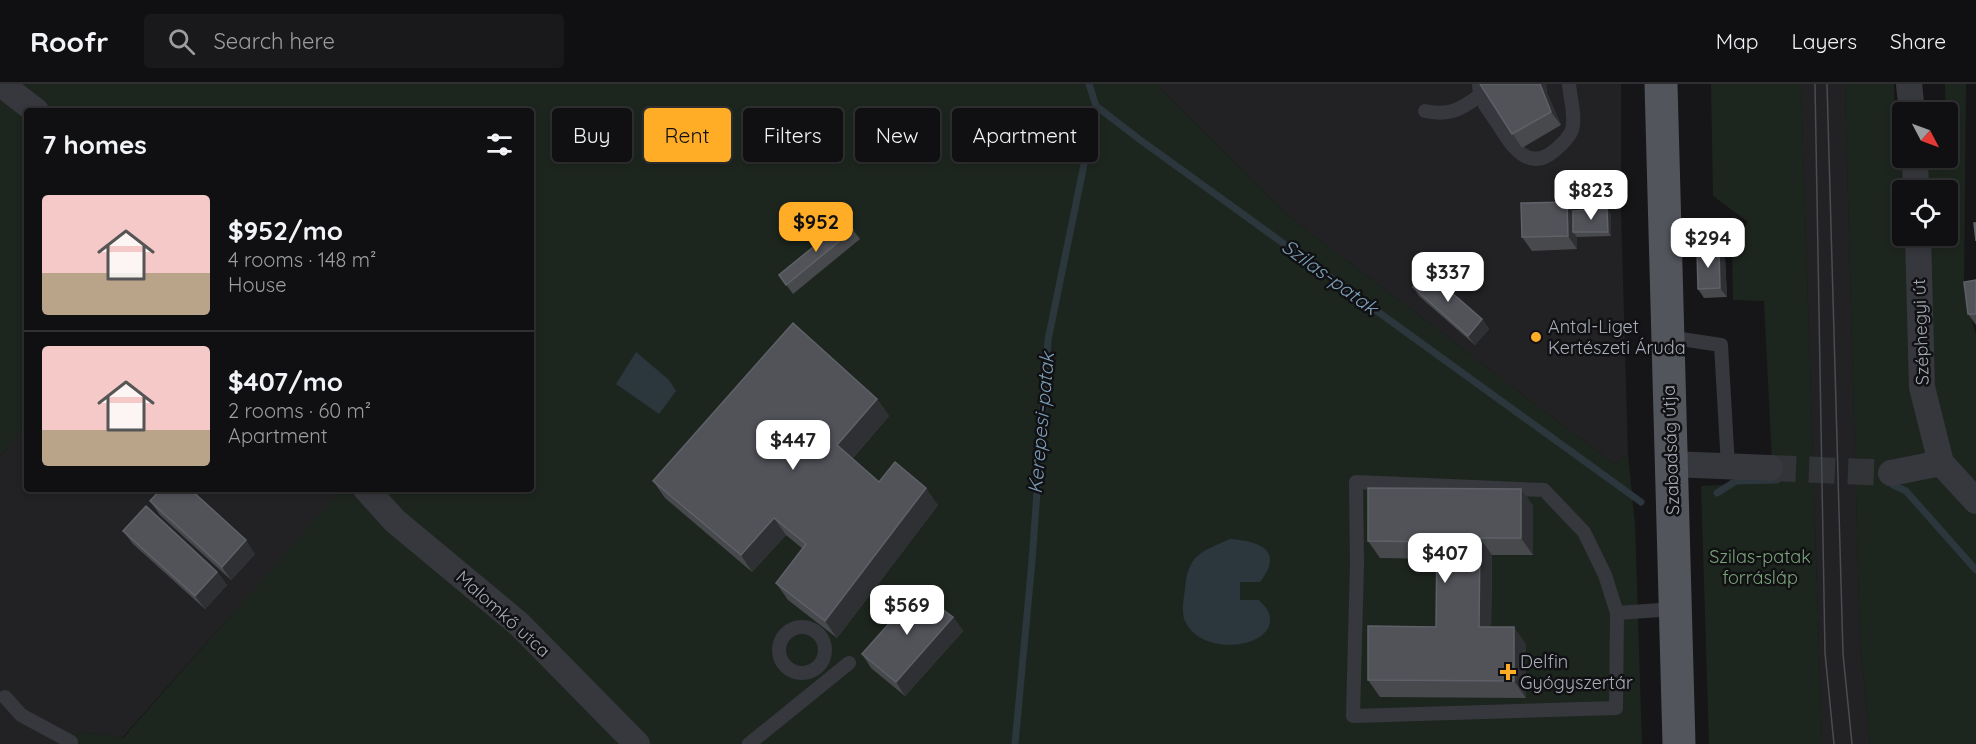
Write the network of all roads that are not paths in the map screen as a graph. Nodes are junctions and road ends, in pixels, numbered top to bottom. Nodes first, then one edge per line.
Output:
1 (1569, 84) edge
2 (1661, 84) edge
3 (1910, 84) edge
4 (3, 85) edge
5 (1479, 90) edge
6 (1911, 102) edge
7 (32, 108) edge
8 (1425, 111) dead end
9 (1918, 246) edge
10 (1668, 337) junction
11 (1941, 463) junction
12 (1671, 464) junction
13 (1728, 466) junction
14 (1770, 468) tunnel mouth
15 (1891, 473) tunnel mouth
16 (369, 492) edge
17 (1976, 501) edge
18 (1675, 609) junction
19 (1617, 613) junction
20 (849, 663) dead end
21 (816, 669) dead end
22 (826, 683) junction
23 (5, 697) dead end
24 (632, 741) edge
25 (71, 742) dead end
26 (749, 744) edge
27 (1679, 744) edge

1 - 5 lane
2 - 10 main road, Szabadság útja
3 - 6 street
4 - 7 street
5 - 8 lane
9 - 11 street, Széphegyi út
10 - 12 main road, Szabadság útja
10 - 13 lane
11 - 15 street
11 - 17 street, Széphegyi út
12 - 13 street
12 - 18 main road, Szabadság útja
13 - 14 street
16 - 24 street, Malomkő utca
18 - 19 lane
18 - 27 main road, Szabadság útja
19 - 19 lane
20 - 22 lane
21 - 22 lane
22 - 26 lane
23 - 25 lane

